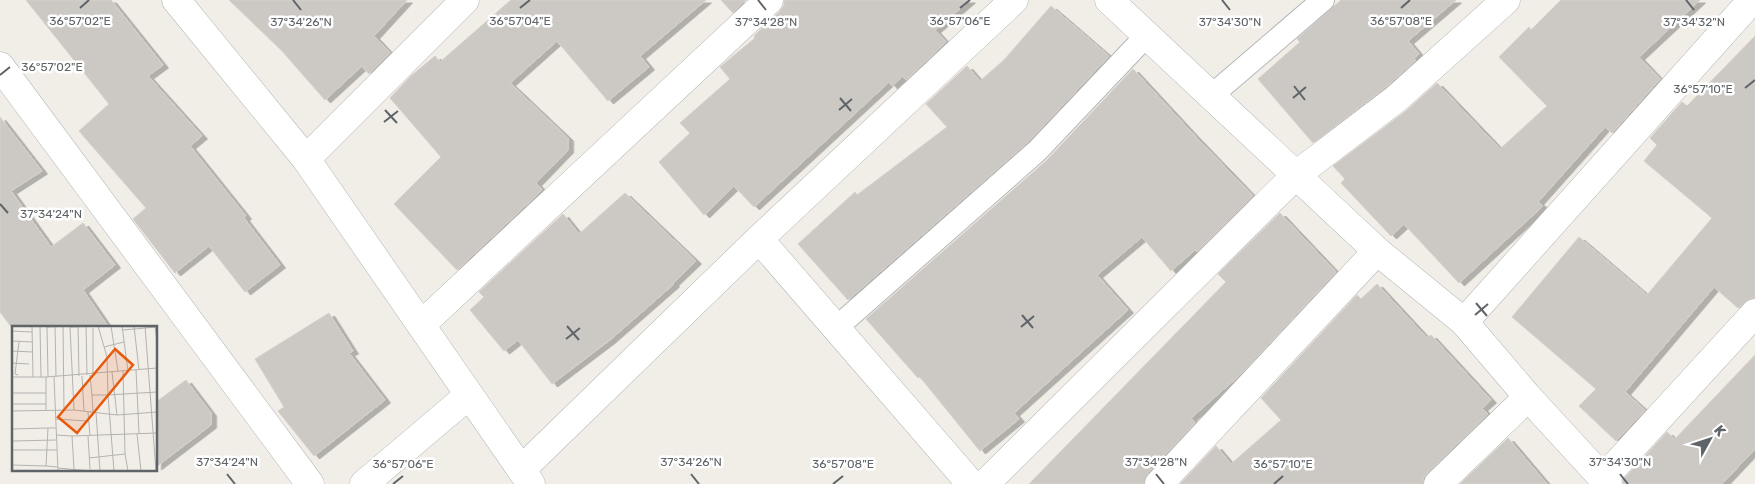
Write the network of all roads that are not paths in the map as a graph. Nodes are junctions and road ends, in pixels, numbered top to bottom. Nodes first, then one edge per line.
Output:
1 (465, 0) edge
2 (769, 0) edge
3 (1014, 0) edge
4 (1109, 0) edge
5 (1323, 0) edge
6 (1506, 0) edge
7 (1752, 0) edge
8 (184, 3) edge
9 (1147, 35) junction
10 (0, 66) edge
11 (1211, 96) junction
12 (306, 159) junction
13 (1296, 175) junction
14 (759, 239) junction
15 (1377, 251) junction
16 (1755, 313) edge
17 (1464, 322) junction
18 (421, 325) junction
19 (836, 328) junction
20 (469, 395) junction
21 (1528, 397) junction
22 (526, 477) edge
23 (1605, 481) edge
24 (310, 484) edge
25 (364, 484) edge
26 (971, 484) edge
27 (985, 484) edge
28 (1159, 484) edge
29 (1438, 484) edge

1 - 12 street
2 - 18 street
3 - 14 street
4 - 9 street
5 - 11 lane
6 - 13 street
7 - 17 street
8 - 12 street
9 - 11 street
9 - 19 lane
10 - 24 street
11 - 13 street
12 - 18 street
13 - 15 street
13 - 27 street
14 - 19 street
14 - 22 street
15 - 17 street
15 - 28 street
16 - 23 street
17 - 21 street
18 - 20 street
19 - 26 street
20 - 22 street
20 - 25 street
21 - 23 street
21 - 29 street

